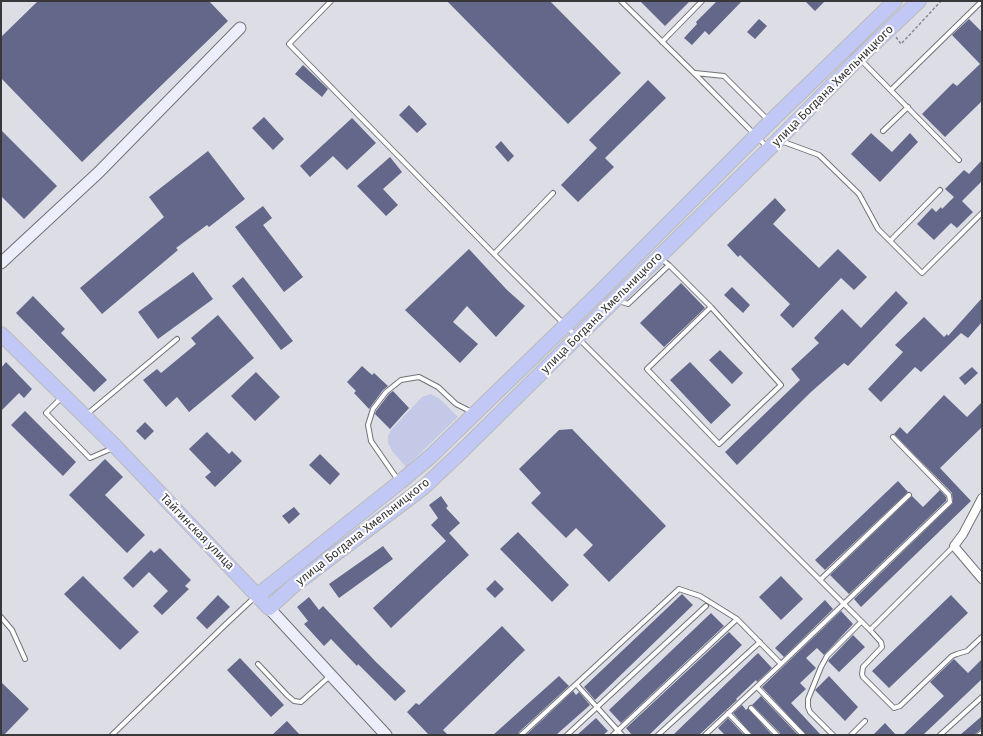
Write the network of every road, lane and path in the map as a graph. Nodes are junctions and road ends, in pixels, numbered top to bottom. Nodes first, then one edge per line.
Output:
1 (331, 1) edge
2 (702, 1) edge
3 (896, 1) edge
4 (919, 1) edge
5 (941, 1) edge
6 (982, 1) edge
7 (623, 2) edge
8 (240, 28) dead end
9 (662, 42) junction
10 (901, 44) dead end
11 (860, 58) junction
12 (695, 73) junction
13 (891, 90) junction
14 (908, 108) junction
15 (770, 122) junction
16 (883, 131) dead end
17 (756, 137) junction
18 (774, 144) junction
19 (959, 160) dead end
20 (940, 190) dead end
21 (553, 193) dead end
22 (982, 213) edge
23 (890, 241) junction
24 (494, 254) junction
25 (664, 261) junction
26 (1, 263) edge
27 (711, 307) junction
28 (566, 326) junction
29 (1, 334) edge
30 (578, 337) junction
31 (178, 340) dead end
32 (63, 396) junction
33 (476, 413) junction
34 (84, 416) junction
35 (893, 437) dead end
36 (447, 441) junction
37 (116, 447) junction
38 (460, 453) junction
39 (400, 482) junction
40 (909, 495) dead end
41 (982, 498) edge
42 (954, 546) junction
43 (982, 579) edge
44 (820, 580) junction
45 (258, 595) junction
46 (844, 604) junction
47 (706, 606) dead end
48 (269, 608) junction
49 (1, 616) edge
50 (737, 619) junction
51 (861, 622) junction
52 (870, 630) junction
53 (982, 637) edge
54 (760, 642) junction
55 (25, 659) dead end
56 (258, 664) dead end
57 (781, 664) junction
58 (331, 675) junction
59 (576, 684) junction
60 (757, 687) junction
61 (982, 697) edge
62 (597, 707) junction
63 (751, 708) dead end
64 (728, 713) junction
65 (865, 721) dead end
66 (618, 730) junction
67 (982, 732) edge
68 (112, 735) edge
69 (386, 735) edge
70 (521, 735) edge
71 (567, 735) edge
72 (613, 735) edge
73 (622, 735) edge
74 (658, 735) edge
75 (705, 735) edge
76 (750, 735) edge
77 (777, 735) edge
78 (803, 735) edge
79 (833, 735) edge
80 (850, 735) edge
81 (940, 735) edge
82 (979, 735) edge

1 - 24 lane
2 - 9 lane
3 - 15 highway, улица Богдана Хмельницкого
4 - 11 highway, улица Богдана Хмельницкого
5 - 10 path
6 - 13 lane
7 - 9 lane
8 - 26 street
9 - 12 lane
11 - 13 lane
11 - 18 highway, улица Богдана Хмельницкого
12 - 15 lane
12 - 17 lane
13 - 14 lane
14 - 16 lane
14 - 19 lane
15 - 17 highway, улица Богдана Хмельницкого
17 - 18 lane
17 - 28 highway, улица Богдана Хмельницкого
18 - 23 lane
18 - 25 highway, улица Богдана Хмельницкого
20 - 23 lane
21 - 24 lane
22 - 23 lane
24 - 28 lane
25 - 27 lane
25 - 30 highway, улица Богдана Хмельницкого
27 - 27 lane
28 - 30 lane
28 - 33 highway, улица Богдана Хмельницкого
29 - 32 highway, Тайгинская улица
30 - 38 highway, улица Богдана Хмельницкого
30 - 44 lane
31 - 34 lane
32 - 34 highway, Тайгинская улица
32 - 37 lane
33 - 36 highway, улица Богдана Хмельницкого
33 - 39 lane
34 - 37 highway, Тайгинская улица
35 - 46 lane
36 - 38 highway
36 - 39 highway, улица Богдана Хмельницкого
37 - 45 highway, Тайгинская улица
38 - 48 highway, улица Богдана Хмельницкого
39 - 45 highway, улица Богдана Хмельницкого
40 - 44 lane
41 - 42 street
42 - 43 street
42 - 52 lane
44 - 46 lane
45 - 48 highway, Тайгинская улица
45 - 68 lane
46 - 51 lane
46 - 57 lane
47 - 62 lane
48 - 58 street, Тайгинская улица
49 - 55 lane
50 - 54 lane
50 - 59 lane
50 - 66 lane
51 - 52 lane
51 - 79 lane
52 - 53 lane
54 - 57 lane
54 - 74 lane
56 - 58 lane
57 - 60 lane
58 - 69 street, Тайгинская улица
59 - 62 lane
59 - 70 lane
60 - 64 lane
60 - 78 lane
61 - 81 lane
62 - 66 lane
62 - 71 lane
63 - 77 lane
64 - 75 lane
64 - 76 lane
65 - 80 lane
66 - 72 lane
66 - 73 lane
67 - 82 lane

